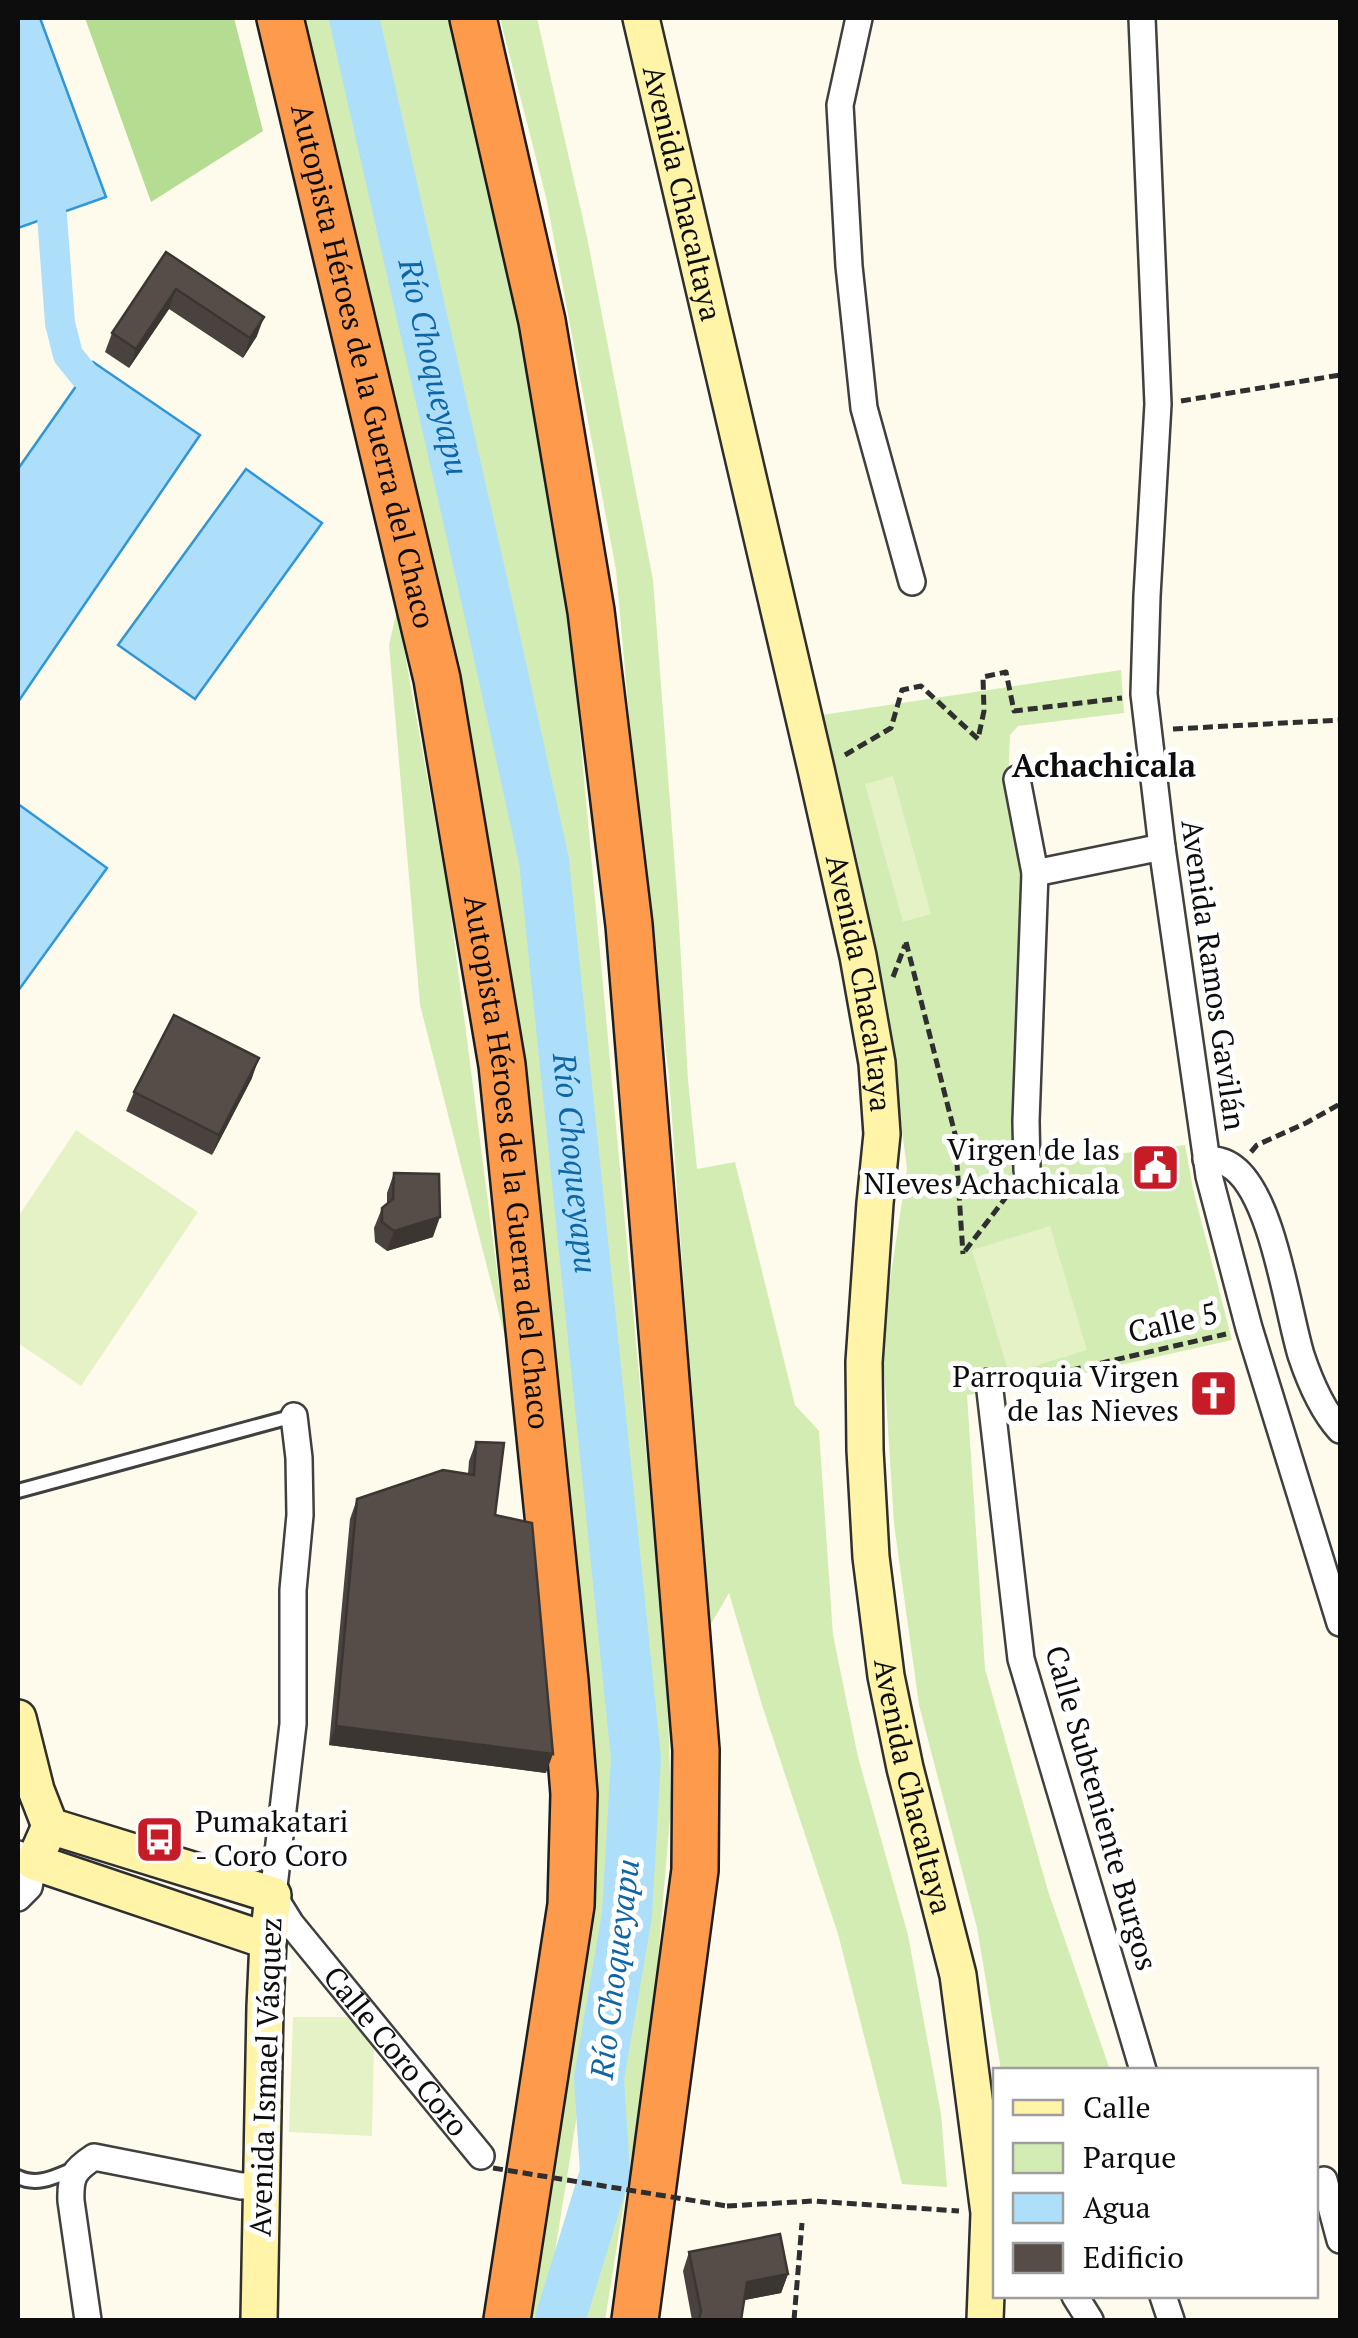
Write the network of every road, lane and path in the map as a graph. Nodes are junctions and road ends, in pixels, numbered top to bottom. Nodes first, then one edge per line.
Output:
1 (280, 18) edge
2 (472, 18) edge
3 (641, 18) edge
4 (859, 18) edge
5 (1142, 18) edge
6 (1340, 375) edge
7 (1158, 404) junction
8 (912, 582) dead end
9 (1144, 694) junction
10 (1340, 720) edge
11 (1150, 731) junction
12 (816, 769) junction
13 (1017, 780) dead end
14 (1162, 847) junction
15 (1036, 873) junction
16 (906, 942) dead end
17 (1340, 1104) edge
18 (1206, 1159) junction
19 (1236, 1169) junction
20 (1027, 1170) joint
21 (1249, 1328) junction
22 (989, 1382) joint
23 (294, 1416) joint
24 (1340, 1430) edge
25 (18, 1491) edge
26 (1340, 1624) edge
27 (18, 1718) edge
28 (50, 1826) junction
29 (26, 1858) edge
30 (273, 1895) junction
31 (18, 1898) edge
32 (268, 1941) junction
33 (1142, 2068) edge
34 (978, 2132) junction
35 (993, 2157) edge
36 (487, 2162) joint
37 (77, 2168) junction
38 (18, 2177) edge
39 (1327, 2180) edge
40 (262, 2185) junction
41 (989, 2213) junction
42 (802, 2223) dead end
43 (1340, 2240) edge
44 (1075, 2298) edge
45 (990, 2308) edge
46 (88, 2320) edge
47 (258, 2320) edge
48 (507, 2320) edge
49 (635, 2320) edge
50 (794, 2320) edge
51 (1090, 2320) edge

1 - 48 highway, Autopista Héroes de la Guerra del Chaco
2 - 49 highway
3 - 12 street, Avenida Chacaltaya
4 - 8 street
5 - 7 street, Avenida Ramos Gavilán
6 - 7 path
7 - 9 street, Avenida Ramos Gavilán
9 - 11 street, Avenida Ramos Gavilán
9 - 12 path
10 - 11 path
11 - 14 street, Avenida Ramos Gavilán
12 - 34 street, Avenida Chacaltaya
13 - 15 street
14 - 15 street
14 - 18 street, Avenida Ramos Gavilán
15 - 20 street
16 - 20 path
17 - 19 path
18 - 19 street
18 - 21 street, Avenida Ramos Gavilán
19 - 24 street
21 - 22 path, Calle 5
21 - 26 street, Avenida Ramos Gavilán
22 - 33 street, Calle Subteniente Burgos
23 - 25 lane
23 - 30 street, Avenida Ismael Vásquez
27 - 28 street
28 - 29 street
28 - 30 street
29 - 31 street
29 - 32 street
30 - 32 street, Avenida Ismael Vásquez
30 - 36 street, Calle Coro Coro
32 - 40 street, Avenida Ismael Vásquez
34 - 35 street
34 - 41 street, Avenida Chacaltaya
36 - 41 path, bridge
37 - 38 lane
37 - 40 street
37 - 46 street
39 - 43 street
40 - 47 street, Avenida Ismael Vásquez
41 - 45 street, Avenida Chacaltaya
42 - 50 path
44 - 51 street

